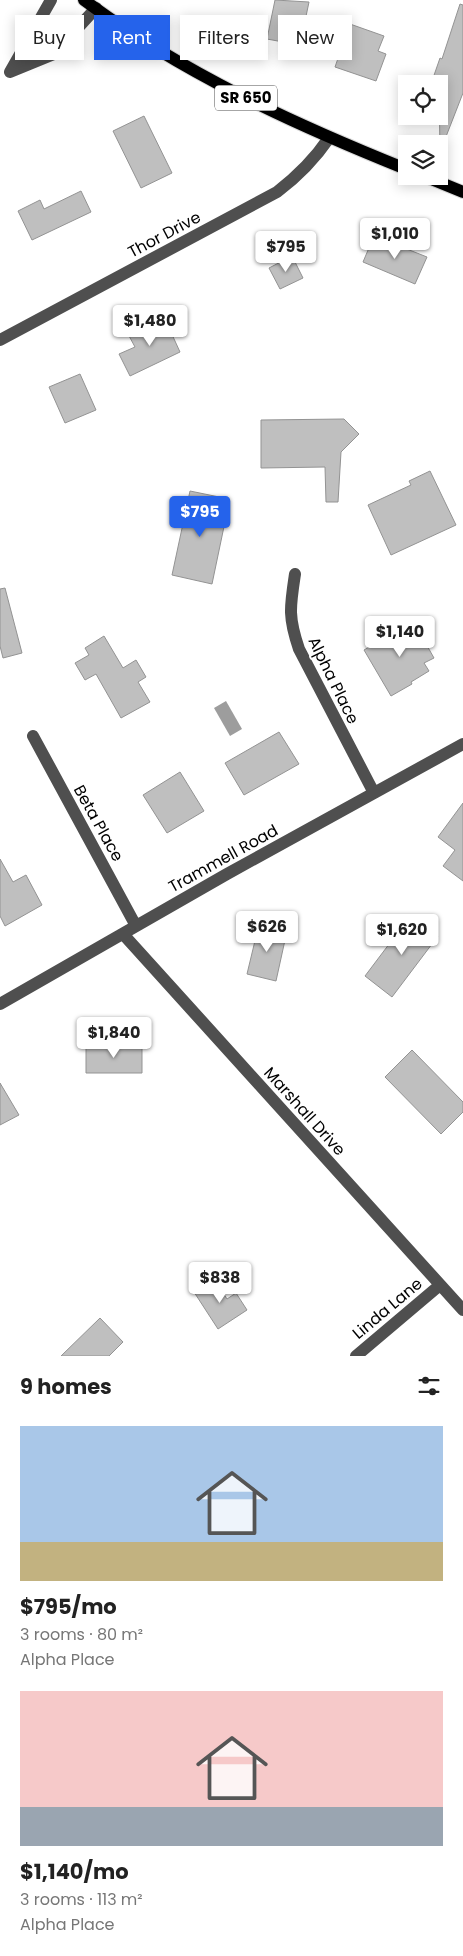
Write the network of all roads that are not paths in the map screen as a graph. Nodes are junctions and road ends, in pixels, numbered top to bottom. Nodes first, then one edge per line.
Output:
1 (51, 0) edge
2 (84, 0) edge
3 (96, 8) junction
4 (329, 138) junction
5 (398, 166) edge
6 (446, 185) edge
7 (463, 192) edge
8 (0, 340) edge
9 (295, 574) dead end
10 (33, 736) dead end
11 (463, 744) edge
12 (374, 793) junction
13 (136, 926) junction
14 (123, 934) junction
15 (0, 1004) edge
16 (440, 1285) junction
17 (463, 1310) edge
18 (356, 1356) edge

1 - 3 street
2 - 3 main road, SR 650
3 - 4 main road, SR 650
4 - 5 main road, SR 650
4 - 8 street, Thor Drive
6 - 7 main road
9 - 12 street, Alpha Place
10 - 13 street, Beta Place
11 - 12 street, Trammell Road
12 - 13 street, Trammell Road
13 - 14 street, Trammell Road
14 - 15 street, Trammell Road
14 - 16 street, Marshall Drive
16 - 17 street, Marshall Drive
16 - 18 street, Linda Lane

